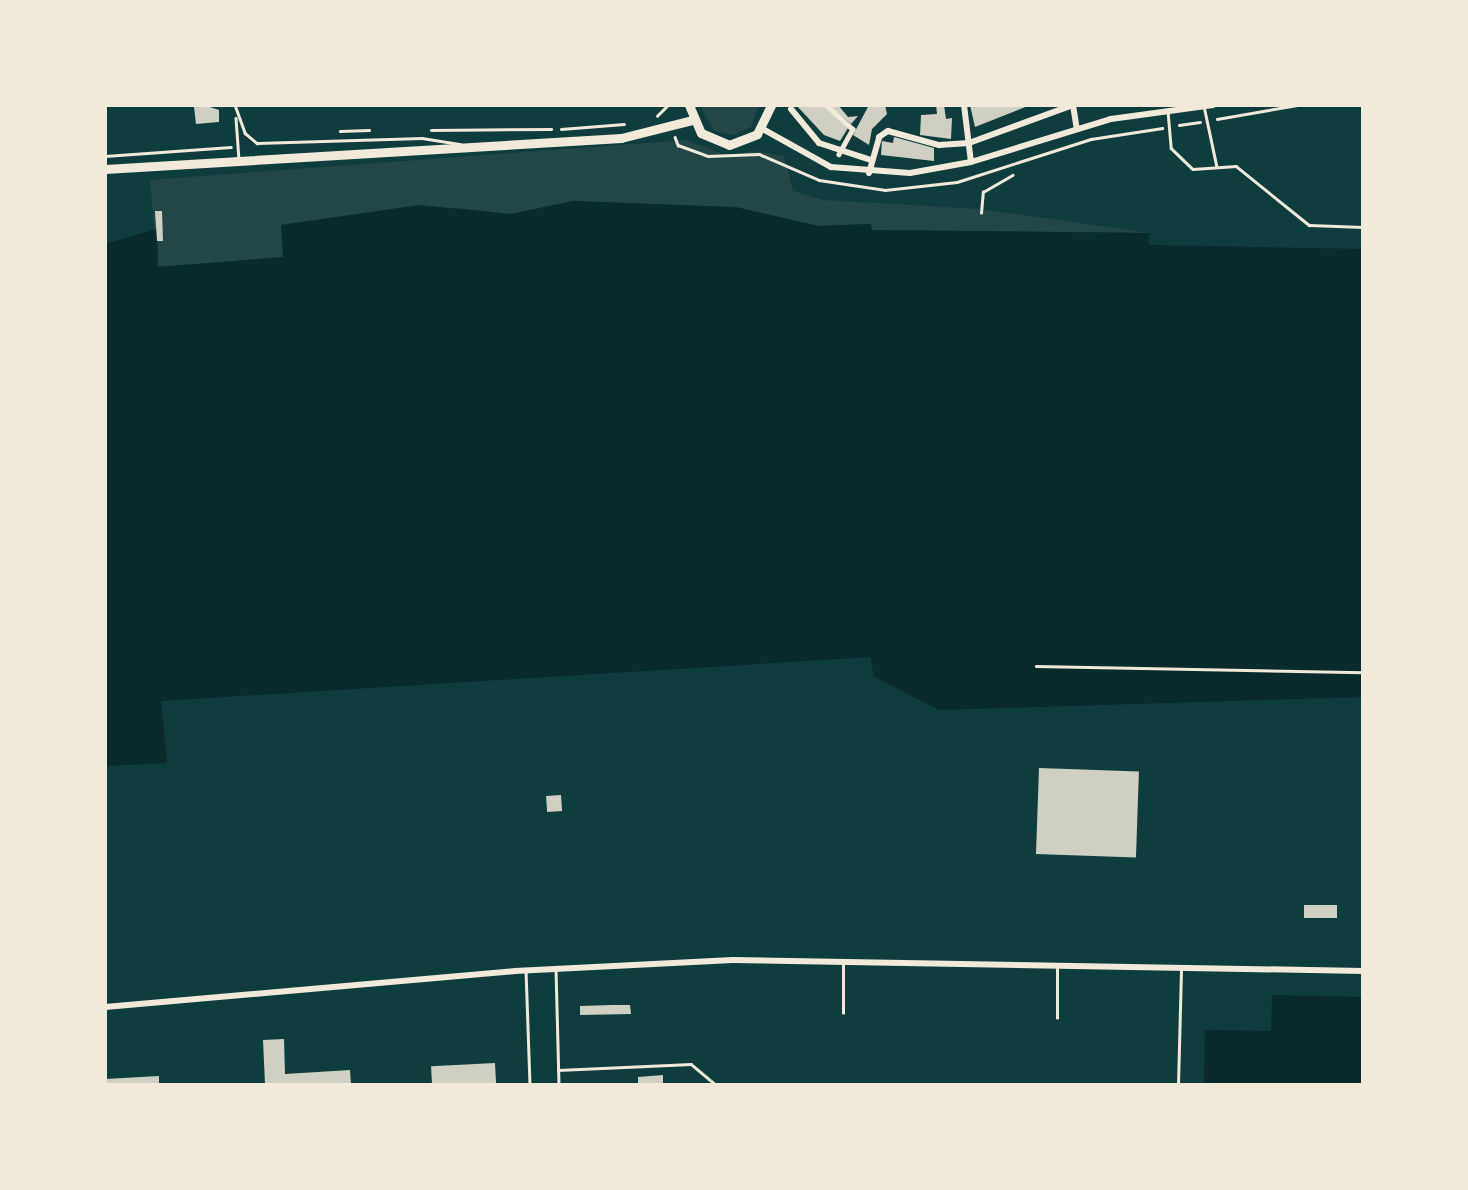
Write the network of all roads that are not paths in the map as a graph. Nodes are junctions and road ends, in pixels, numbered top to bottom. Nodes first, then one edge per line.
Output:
1 (235, 105) edge
2 (689, 105) edge
3 (771, 105) edge
4 (826, 105) edge
5 (964, 105) edge
6 (1073, 105) edge
7 (1213, 105) edge
8 (1204, 106) edge
9 (791, 110) dead end
10 (235, 111) junction
11 (1168, 111) junction
12 (692, 120) junction
13 (1077, 128) junction
14 (763, 129) junction
15 (968, 144) junction
16 (474, 146) junction
17 (839, 154) junction
18 (871, 160) junction
19 (239, 161) junction
20 (971, 162) junction
21 (1217, 167) junction
22 (105, 169) edge
23 (869, 173) junction
24 (1363, 227) edge
25 (844, 961) junction
26 (1057, 965) junction
27 (1181, 968) junction
28 (556, 969) junction
29 (526, 970) junction
30 (1363, 971) edge
31 (105, 1007) edge
32 (843, 1013) dead end
33 (1057, 1018) dead end
34 (558, 1070) junction
35 (530, 1085) edge
36 (559, 1085) edge
37 (716, 1085) edge
38 (1178, 1085) edge

1 - 10 lane
2 - 12 main road
3 - 14 main road
4 - 17 street
5 - 15 street
6 - 13 street
6 - 15 street
7 - 8 street
8 - 11 street
8 - 21 lane
9 - 17 street
10 - 16 lane
10 - 19 lane
11 - 13 street
11 - 21 lane
12 - 14 main road
12 - 16 main road
13 - 20 street
14 - 23 street
15 - 18 street
15 - 20 street
16 - 19 main road
17 - 18 street
18 - 23 street
19 - 22 main road
20 - 23 street
21 - 24 lane
25 - 26 street
25 - 28 street
25 - 32 lane
26 - 27 street
26 - 33 lane
27 - 30 street
27 - 38 lane
28 - 29 street
28 - 34 lane
29 - 31 street
29 - 35 lane
34 - 36 lane
34 - 37 lane

